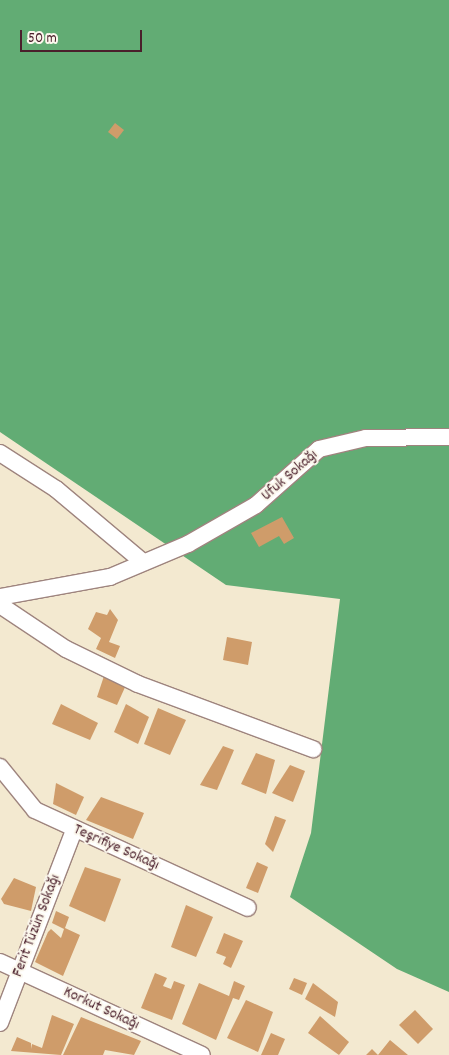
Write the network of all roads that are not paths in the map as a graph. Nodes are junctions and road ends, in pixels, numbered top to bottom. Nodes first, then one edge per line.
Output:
1 (449, 437) edge
2 (0, 453) edge
3 (143, 562) junction
4 (0, 597) edge
5 (0, 605) edge
6 (313, 749) dead end
7 (0, 767) edge
8 (74, 830) junction
9 (248, 908) dead end
10 (0, 962) edge
11 (20, 971) junction
12 (0, 1022) edge
13 (202, 1055) edge

1 - 3 street, Ufuk Sokağı
2 - 3 street
3 - 4 street, Ufuk Sokağı
5 - 6 street
7 - 8 street, Teşrifiye Sokağı
8 - 9 street, Teşrifiye Sokağı
8 - 11 street, Ferit Tüzün Sokağı
10 - 11 street, Korkut Sokağı
11 - 12 street, Ferit Tüzün Sokağı
11 - 13 street, Korkut Sokağı

